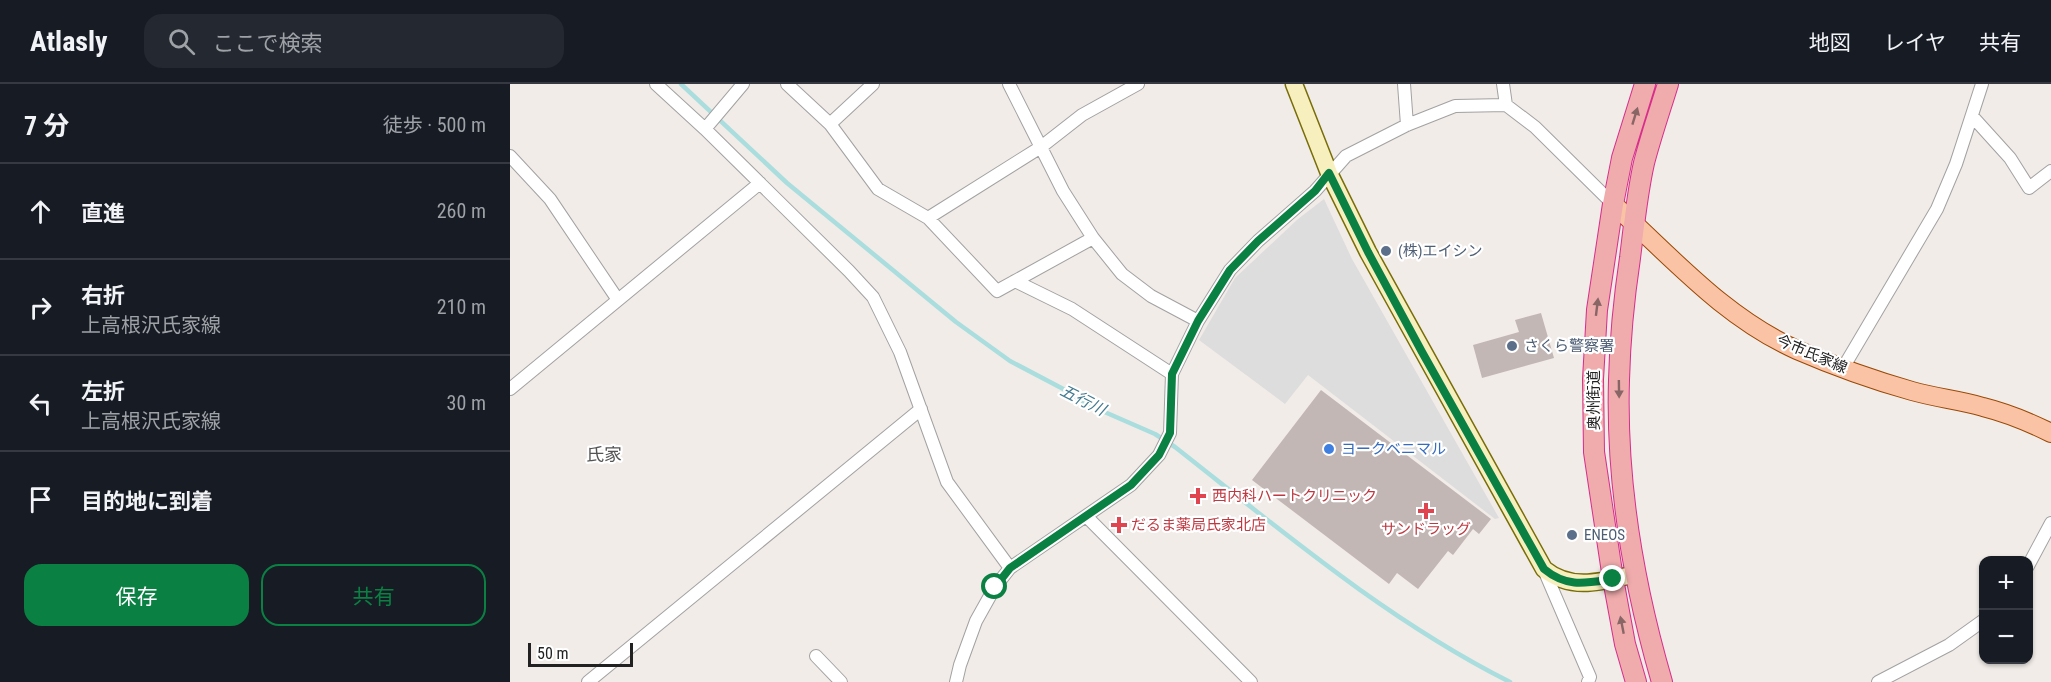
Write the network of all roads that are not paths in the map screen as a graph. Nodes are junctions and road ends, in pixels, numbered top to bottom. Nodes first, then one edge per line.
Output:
1 (656, 84) edge
2 (743, 84) edge
3 (787, 84) edge
4 (873, 84) edge
5 (1009, 84) edge
6 (1138, 84) edge
7 (1294, 84) edge
8 (1404, 84) edge
9 (1503, 84) edge
10 (1646, 84) edge
11 (1668, 84) edge
12 (1982, 84) edge
13 (731, 90) edge
14 (1506, 105) junction
15 (1972, 116) junction
16 (830, 124) junction
17 (1407, 125) junction
18 (705, 129) junction
19 (1041, 147) junction
20 (510, 156) edge
21 (2051, 171) edge
22 (1329, 173) junction
23 (760, 183) junction
24 (1613, 204) junction
25 (928, 218) junction
26 (1634, 223) junction
27 (1094, 238) junction
28 (1015, 281) junction
29 (618, 300) junction
30 (1198, 321) junction
31 (1843, 368) junction
32 (1172, 374) junction
33 (510, 389) edge
34 (921, 409) junction
35 (2051, 432) edge
36 (1086, 516) junction
37 (2051, 523) edge
38 (2033, 557) edge
39 (1010, 568) junction
40 (1544, 569) junction
41 (1636, 574) junction
42 (1613, 579) junction
43 (1979, 623) edge
44 (816, 656) dead end
45 (588, 682) edge
46 (842, 682) edge
47 (956, 682) edge
48 (1251, 682) edge
49 (1588, 682) edge
50 (1636, 682) edge
51 (1662, 682) edge
52 (1878, 682) edge

1 - 18 street
2 - 13 street
3 - 16 street
4 - 16 street
5 - 19 street
6 - 19 street
7 - 22 main road
8 - 17 street
9 - 14 street
24 -> 10 highway, 奥州街道
11 - 26 highway, 奥州街道
12 - 15 street
13 - 18 street
14 - 17 street
14 - 24 street
15 - 21 street
15 - 31 street
16 - 25 street
17 - 22 street
18 - 23 street
19 - 25 street
19 - 27 street
20 - 29 street
22 - 30 street
22 - 40 main road
23 - 29 street
23 - 34 street
24 - 26 main road, 今市氏家線
42 -> 24 highway, 奥州街道
25 - 28 street
26 - 31 main road, 今市氏家線
26 -> 41 highway, 奥州街道
27 - 28 street
27 - 30 street
28 - 32 street
29 - 33 street
30 - 32 street
31 - 35 main road, 今市氏家線
32 - 36 street
34 - 39 street
34 - 45 street
36 - 39 street
36 - 48 street
37 - 38 street
39 - 47 street
40 - 42 main road
40 - 49 street
41 - 42 main road
41 - 51 highway, 奥州街道
50 -> 42 highway, 奥州街道
43 - 52 street
44 - 46 street

